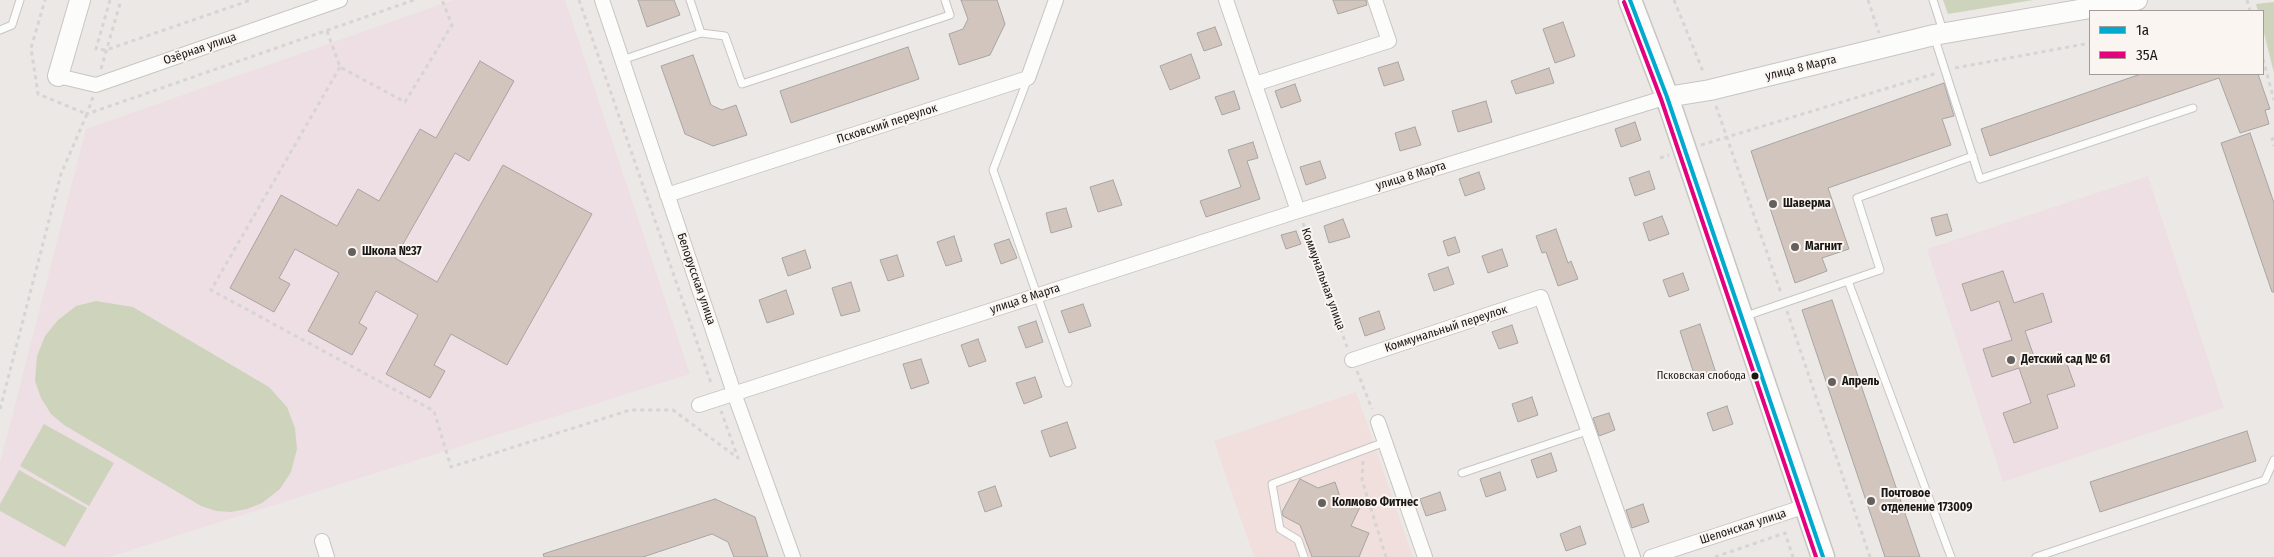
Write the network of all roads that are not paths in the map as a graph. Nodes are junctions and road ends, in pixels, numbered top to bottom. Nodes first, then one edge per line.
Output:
1 (20, 0) edge
2 (80, 0) edge
3 (340, 0) edge
4 (602, 0) edge
5 (690, 0) edge
6 (945, 0) edge
7 (1056, 0) edge
8 (1226, 0) edge
9 (1375, 0) edge
10 (1630, 0) edge
11 (1933, 0) edge
12 (2137, 0) edge
13 (0, 30) edge
14 (701, 33) junction
15 (1939, 34) junction
16 (622, 60) junction
17 (58, 76) joint
18 (1028, 78) junction
19 (1255, 84) junction
20 (1667, 97) junction
21 (2193, 108) dead end
22 (1972, 156) junction
23 (667, 195) junction
24 (1298, 211) junction
25 (1848, 280) junction
26 (1037, 295) junction
27 (1740, 317) junction
28 (1352, 360) road end
29 (1068, 383) dead end
30 (734, 393) junction
31 (699, 405) dead end
32 (1378, 422) road end
33 (1587, 431) junction
34 (1385, 442) junction
35 (2274, 460) edge
36 (1462, 473) dead end
37 (1806, 506) junction
38 (322, 541) dead end
39 (327, 557) edge
40 (793, 557) edge
41 (1304, 557) edge
42 (1425, 557) edge
43 (1633, 557) edge
44 (1651, 557) edge
45 (1823, 557) edge
46 (1951, 557) edge
47 (2036, 557) edge

1 - 13 lane
2 - 17 main road
3 - 17 street, Озёрная улица
4 - 16 street, Белорусская улица
5 - 14 lane
6 - 14 lane
7 - 18 street
8 - 19 street, Коммунальная улица
9 - 19 street
10 - 20 main road
11 - 15 lane
12 - 15 main road, улица 8 Марта
14 - 16 lane
15 - 20 main road, улица 8 Марта
15 - 22 lane
16 - 23 street, Белорусская улица
18 - 23 street, Псковский переулок
18 - 26 lane
19 - 24 street, Коммунальная улица
20 - 24 street, улица 8 Марта
20 - 27 main road
21 - 22 lane
22 - 25 lane
23 - 30 street, Белорусская улица
24 - 26 street, улица 8 Марта
25 - 27 lane
25 - 46 lane
26 - 29 lane
26 - 30 street, улица 8 Марта
27 - 37 main road
28 - 33 street, Коммунальный переулок
30 - 31 street, улица 8 Марта
30 - 40 street, Белорусская улица
32 - 34 street
33 - 36 lane
33 - 43 street
34 - 41 lane
34 - 42 street
35 - 47 lane
37 - 44 street, Шелонская улица
37 - 45 main road
38 - 39 street

